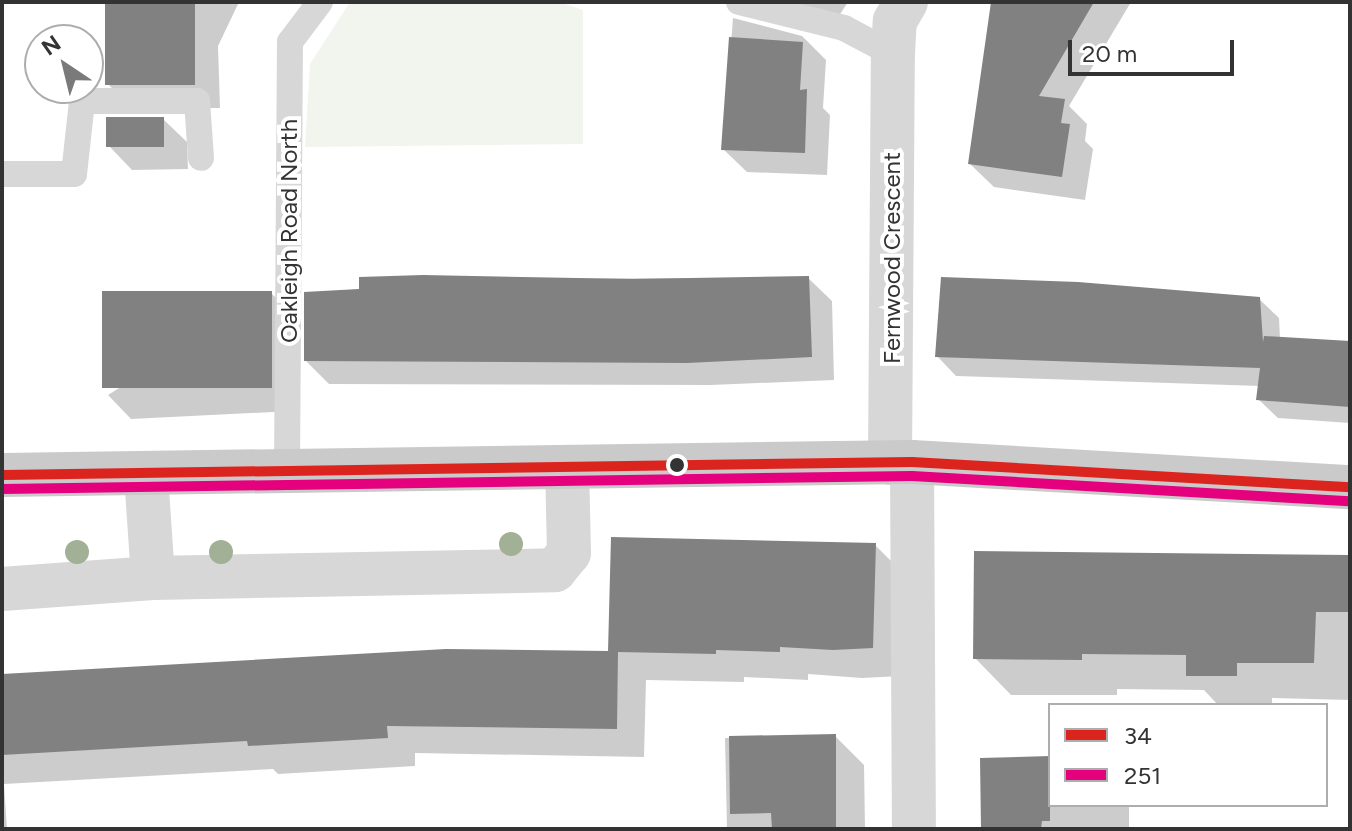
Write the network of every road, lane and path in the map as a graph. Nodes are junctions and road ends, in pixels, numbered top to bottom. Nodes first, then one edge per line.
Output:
1 (320, 2) edge
2 (739, 2) edge
3 (906, 2) edge
4 (893, 54) junction
5 (201, 158) dead end
6 (2, 174) edge
7 (901, 462) junction
8 (567, 468) junction
9 (287, 469) junction
10 (2, 475) edge
11 (146, 475) junction
12 (1350, 487) edge
13 (153, 578) junction
14 (2, 589) edge
15 (914, 829) edge

1 - 9 lane, Oakleigh Road North
2 - 4 lane
3 - 4 street, Fernwood Crescent
4 - 7 street, Fernwood Crescent
5 - 6 lane
7 - 8 main road
7 - 12 main road
7 - 15 street, Fernwood Crescent
8 - 9 main road
8 - 13 street
9 - 11 main road
10 - 11 main road
11 - 13 street
13 - 14 street

